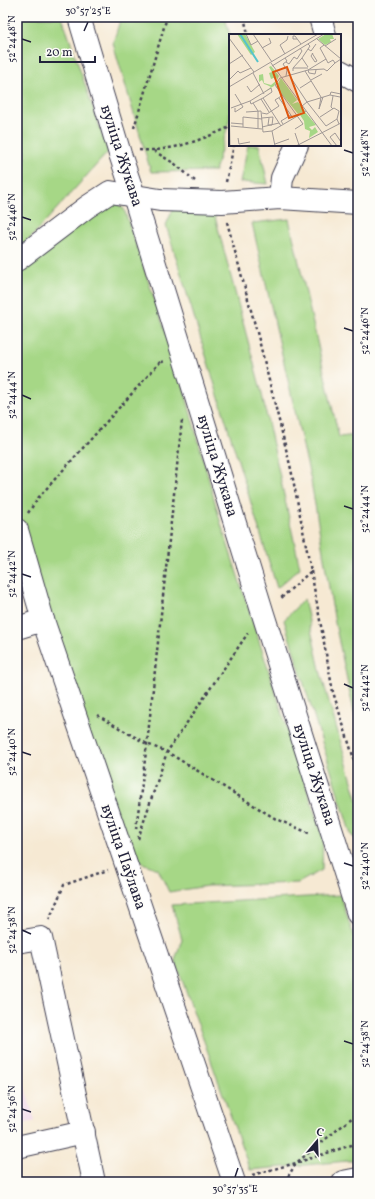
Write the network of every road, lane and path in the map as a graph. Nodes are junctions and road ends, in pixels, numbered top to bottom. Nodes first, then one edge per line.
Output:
1 (79, 17) edge
2 (167, 17) edge
3 (244, 17) edge
4 (320, 17) edge
5 (248, 34) edge
6 (325, 34) edge
7 (341, 72) edge
8 (358, 81) edge
9 (229, 127) edge
10 (132, 133) dead end
11 (234, 146) edge
12 (298, 146) edge
13 (133, 149) dead end
14 (153, 150) junction
15 (198, 183) dead end
16 (134, 196) junction
17 (280, 198) junction
18 (222, 202) junction
19 (358, 203) edge
20 (17, 260) edge
21 (258, 336) dead end
22 (164, 367) dead end
23 (182, 416) dead end
24 (17, 530) edge
25 (311, 571) dead end
26 (43, 620) junction
27 (17, 628) edge
28 (95, 714) dead end
29 (147, 744) junction
30 (358, 772) edge
31 (135, 836) dead end
32 (336, 845) junction
33 (125, 865) junction
34 (351, 870) edge
35 (358, 914) edge
36 (42, 938) junction
37 (17, 942) edge
38 (358, 1113) edge
39 (84, 1132) junction
40 (358, 1143) edge
41 (17, 1147) edge
42 (296, 1163) junction
43 (358, 1179) edge
44 (234, 1181) edge
45 (94, 1182) edge
46 (285, 1182) edge
47 (343, 1182) edge

1 - 16 street, вуліца Жукава
2 - 10 path
3 - 5 path
4 - 6 street
7 - 8 street
9 - 14 path
11 - 18 path
12 - 17 street
13 - 14 path
14 - 15 path
16 - 18 street
16 - 20 street
16 - 32 street, вуліца Жукава
17 - 18 street
17 - 19 street
18 - 21 path
22 - 24 path
23 - 29 path
24 - 26 street, вуліца Паўлава
25 - 30 path
26 - 27 street
26 - 33 street, вуліца Паўлава
28 - 29 path
29 - 31 path
29 - 32 path
32 - 34 street, вуліца Жукава
33 - 36 path
33 - 44 street, вуліца Паўлава
34 - 35 street, вуліца Жукава
36 - 37 street
36 - 39 street
38 - 42 path
39 - 41 street
39 - 45 street
40 - 42 path
42 - 44 path
42 - 46 path
43 - 47 street

